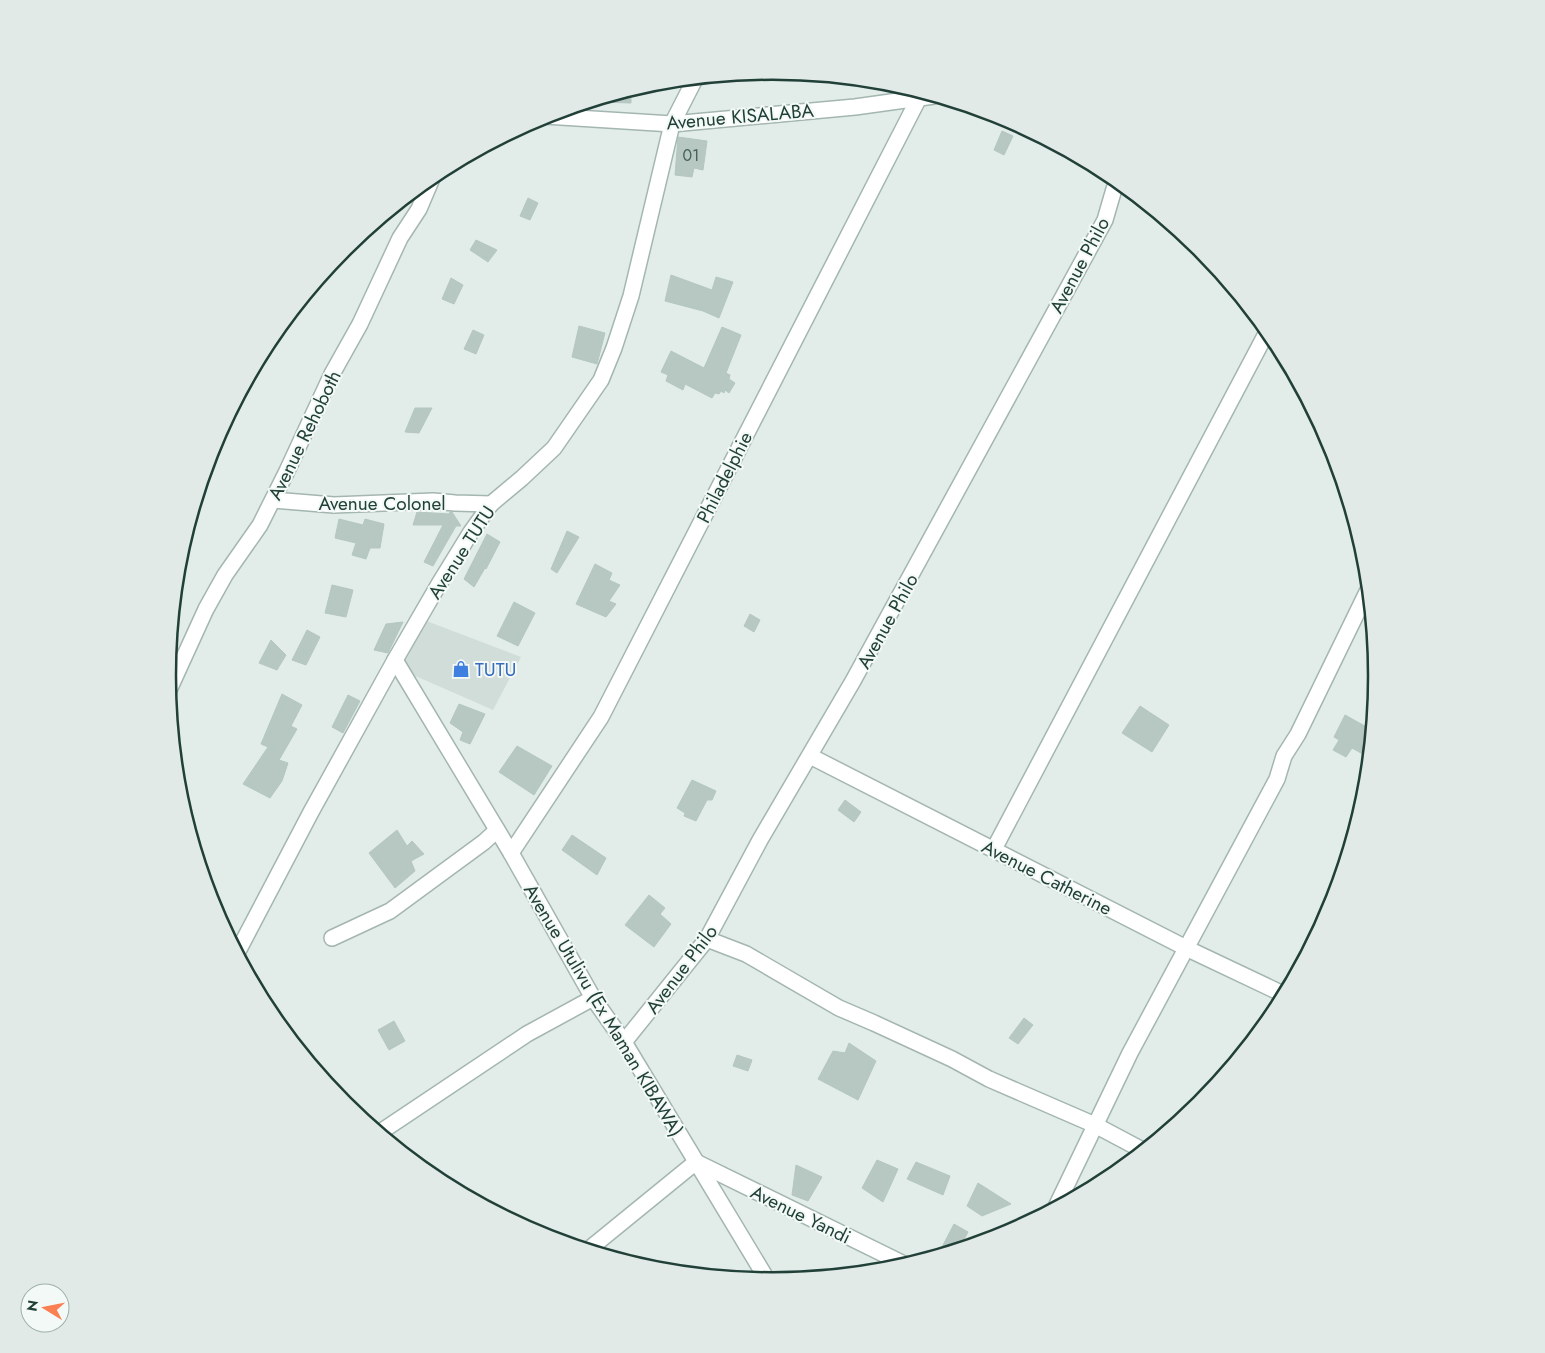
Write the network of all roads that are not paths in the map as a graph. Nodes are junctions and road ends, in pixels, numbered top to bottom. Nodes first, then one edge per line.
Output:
1 (692, 86) edge
2 (912, 96) edge
3 (918, 98) edge
4 (566, 117) edge
5 (672, 124) junction
6 (1114, 188) edge
7 (427, 191) edge
8 (1264, 338) edge
9 (272, 500) junction
10 (491, 504) junction
11 (1364, 598) edge
12 (395, 660) junction
13 (176, 675) edge
14 (810, 756) junction
15 (497, 830) junction
16 (994, 849) junction
17 (511, 853) junction
18 (332, 938) dead end
19 (707, 939) junction
20 (241, 946) edge
21 (1186, 948) junction
22 (1279, 991) edge
23 (592, 998) junction
24 (624, 1042) junction
25 (1095, 1125) junction
26 (385, 1130) edge
27 (1138, 1148) edge
28 (696, 1162) junction
29 (1060, 1199) edge
30 (594, 1245) edge
31 (895, 1261) edge
32 (763, 1273) edge

1 - 5 street
2 - 5 street, Avenue KISALABA
3 - 17 street, Philadelphie
4 - 5 street, Avenue KISALABA
5 - 10 street, Avenue TUTU
6 - 14 street, Avenue Philo
7 - 9 street, Avenue Rehoboth
8 - 16 street
9 - 10 street, Avenue Colonel
9 - 13 street, Avenue Rehoboth
10 - 12 street, Avenue TUTU
11 - 21 street
12 - 15 street, Avenue Utulivu (Ex Maman KIBAWA)
12 - 20 street, Avenue TUTU
14 - 16 street, Avenue Catherine
14 - 19 street, Avenue Philo
15 - 17 street, Avenue Utulivu (Ex Maman KIBAWA)
15 - 18 street
16 - 21 street, Avenue Catherine
17 - 23 street, Avenue Utulivu (Ex Maman KIBAWA)
19 - 24 street, Avenue Philo
19 - 25 street
21 - 22 street, Avenue Catherine
21 - 25 street
23 - 24 street, Avenue Utulivu (Ex Maman KIBAWA)
23 - 26 street
24 - 28 street, Avenue Utulivu (Ex Maman KIBAWA)
25 - 27 street
25 - 29 street
28 - 30 street
28 - 31 street, Avenue Yandi
28 - 32 street, Avenue Utulivu (Ex Maman KIBAWA)

